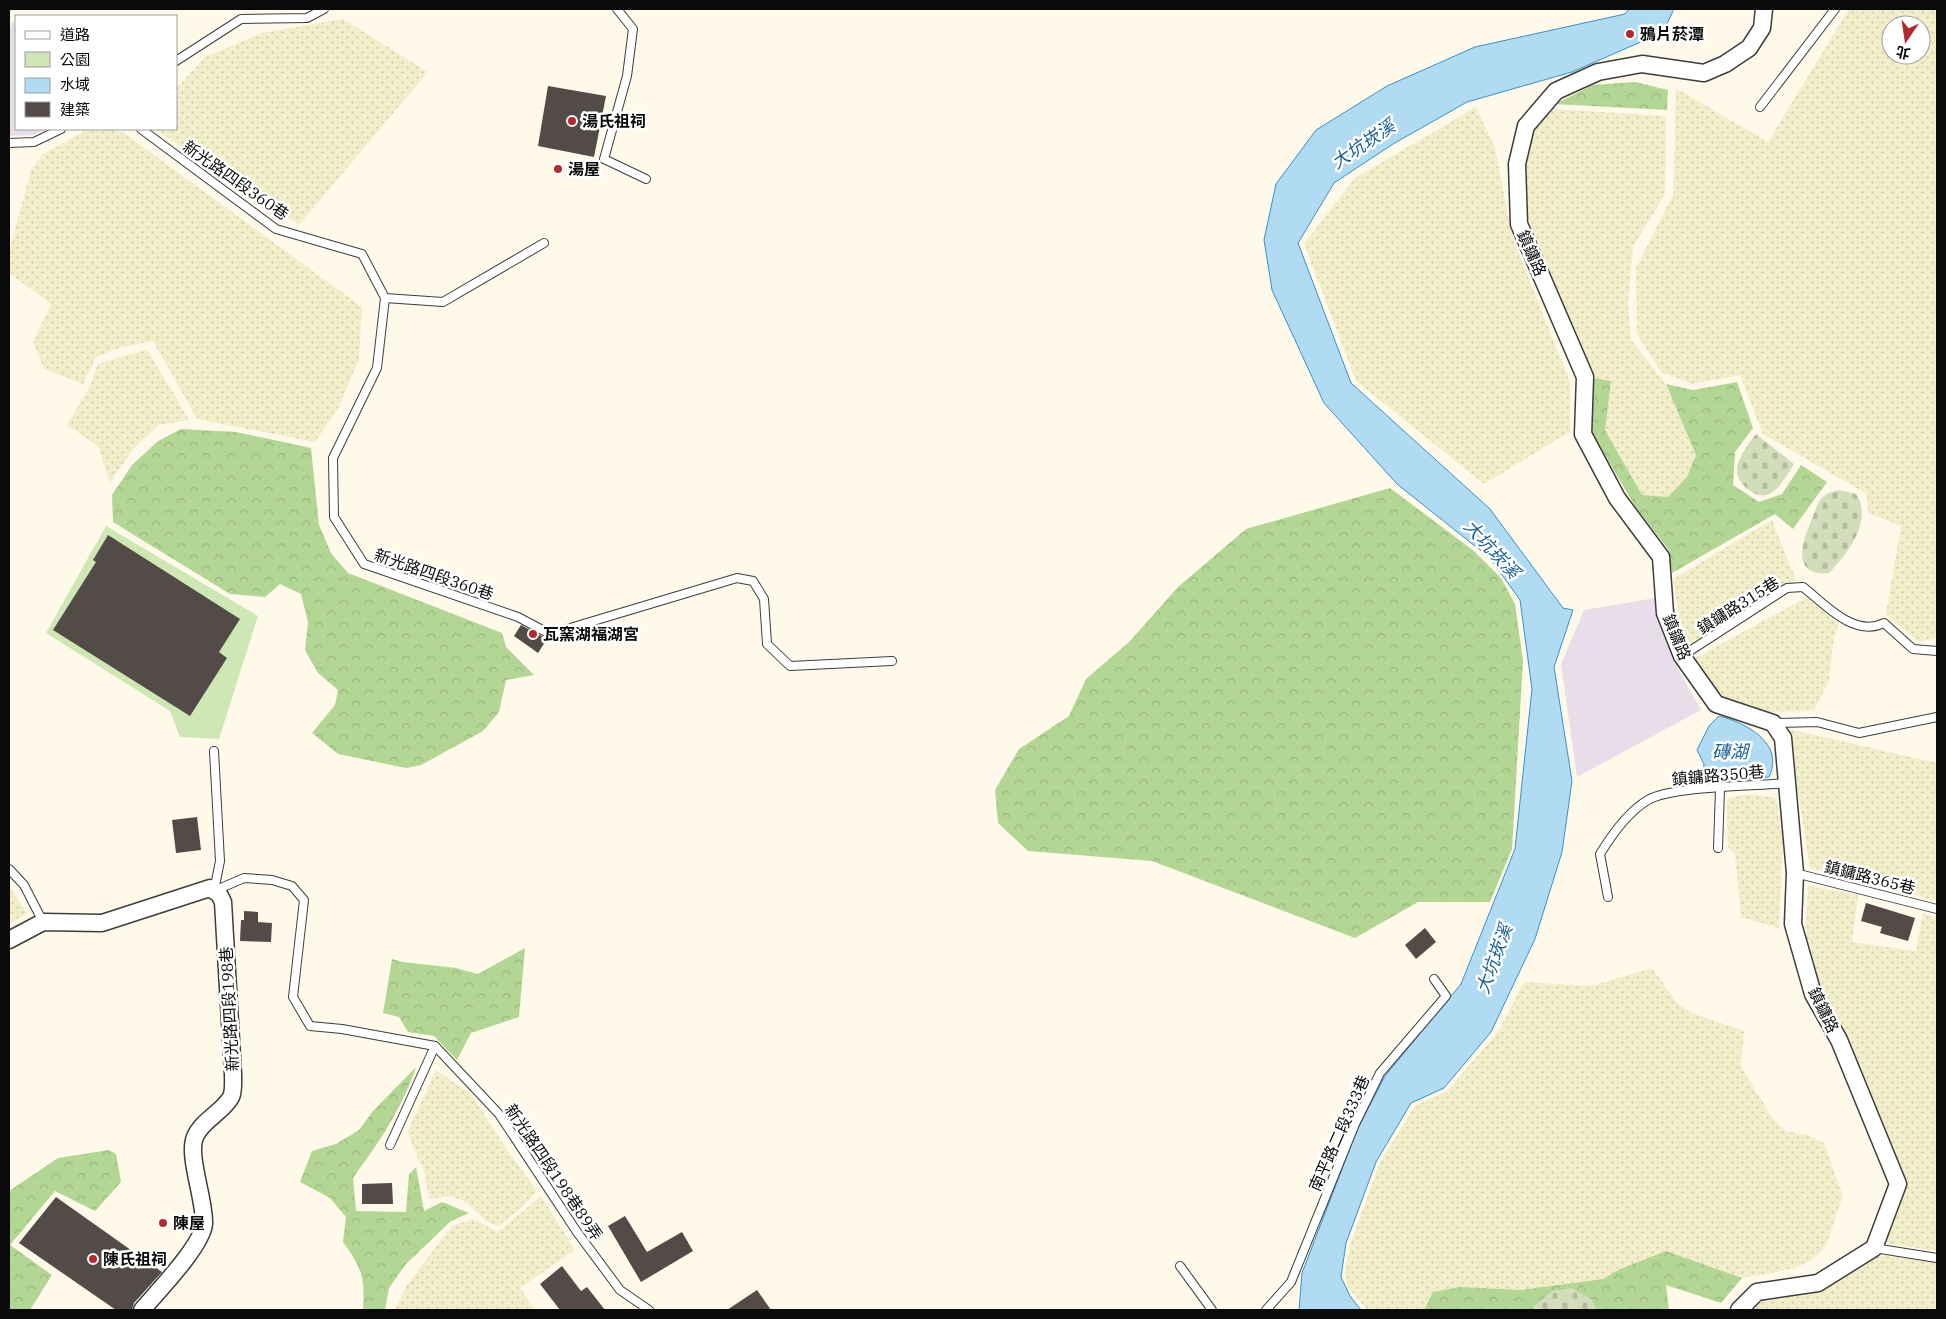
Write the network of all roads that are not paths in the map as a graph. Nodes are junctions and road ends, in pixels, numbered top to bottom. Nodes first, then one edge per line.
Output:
1 (324, 9) edge
2 (617, 9) edge
3 (1764, 9) edge
4 (1835, 9) edge
5 (178, 61) edge
6 (1760, 107) dead end
7 (59, 130) edge
8 (141, 130) edge
9 (9, 143) edge
10 (646, 179) dead end
11 (544, 243) dead end
12 (386, 298) junction
13 (1937, 651) edge
14 (1682, 656) junction
15 (892, 662) dead end
16 (1937, 717) edge
17 (1773, 723) junction
18 (214, 751) dead end
19 (1788, 783) junction
20 (1720, 789) junction
21 (1718, 848) dead end
22 (9, 868) edge
23 (1795, 873) junction
24 (214, 890) junction
25 (1608, 897) dead end
26 (1937, 909) edge
27 (43, 922) junction
28 (9, 940) edge
29 (1434, 979) dead end
30 (435, 1046) junction
31 (390, 1145) dead end
32 (1874, 1248) junction
33 (1937, 1258) edge
34 (1180, 1266) dead end
35 (142, 1310) edge
36 (649, 1310) edge
37 (1212, 1310) edge
38 (1266, 1310) edge
39 (1739, 1310) edge

1 - 5 lane
2 - 10 lane
3 - 14 street, 鎮鏞路
4 - 6 lane
7 - 9 lane
8 - 12 lane, 新光路四段360巷
11 - 12 lane
12 - 15 lane, 新光路四段360巷
13 - 14 lane, 鎮鏞路315巷
14 - 17 street, 鎮鏞路
16 - 17 lane
17 - 19 street, 鎮鏞路
18 - 24 lane
19 - 20 lane, 鎮鏞路350巷
19 - 23 street, 鎮鏞路
20 - 21 lane
20 - 25 lane, 鎮鏞路350巷
22 - 27 lane
23 - 26 lane, 鎮鏞路365巷
23 - 32 street, 鎮鏞路
24 - 27 street
24 - 30 lane
24 - 35 street, 新光路四段198巷
27 - 28 street
29 - 38 lane, 南平路二段333巷
30 - 31 lane
30 - 36 lane, 新光路四段198巷89弄
32 - 33 lane
32 - 39 street
34 - 37 lane

